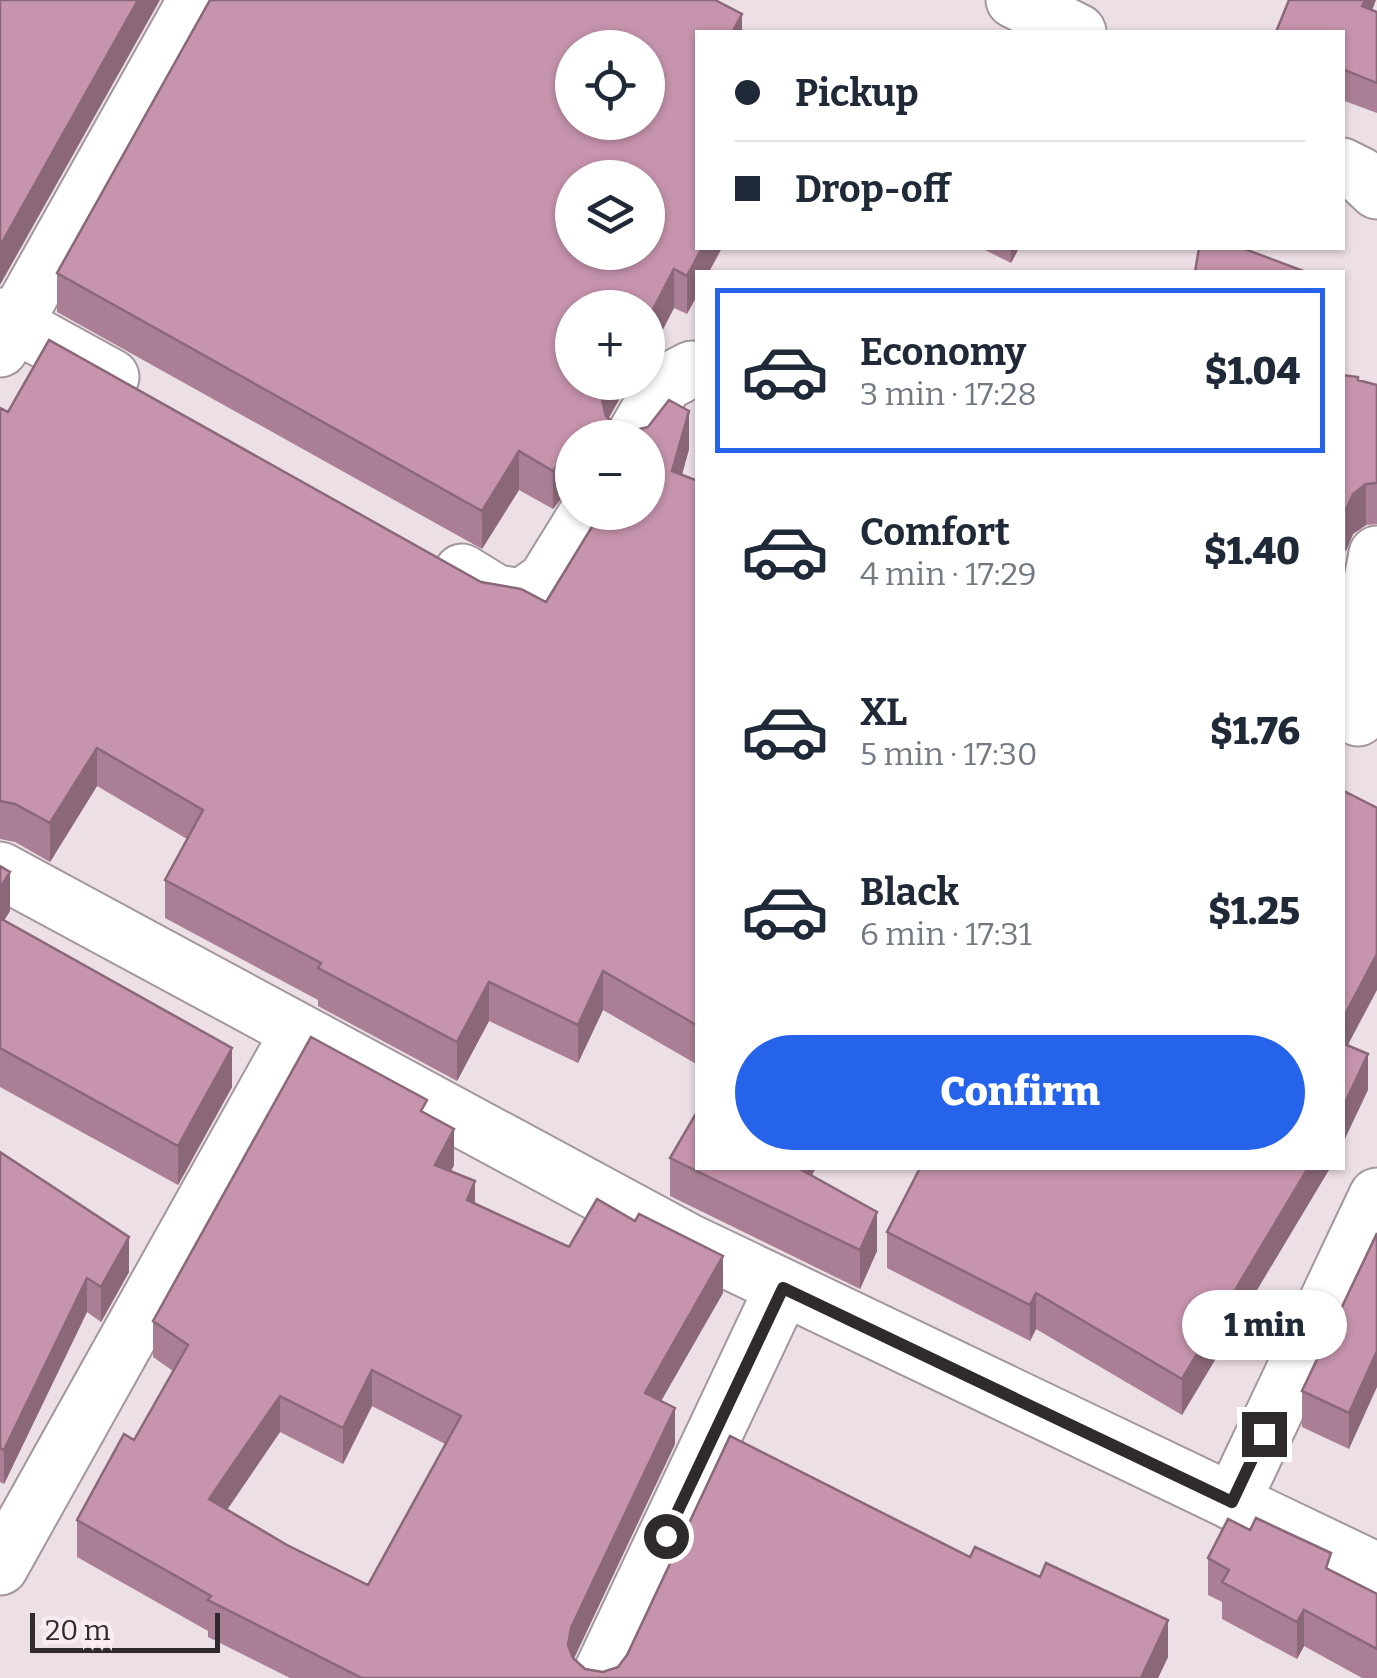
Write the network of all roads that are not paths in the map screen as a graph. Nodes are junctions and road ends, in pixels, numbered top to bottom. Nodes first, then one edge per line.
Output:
1 (196, 0) edge
2 (1014, 0) edge
3 (1074, 30) edge
4 (1345, 168) edge
5 (1377, 191) edge
6 (5, 329) edge
7 (695, 370) edge
8 (153, 399) edge
9 (644, 420) edge
10 (577, 530) edge
11 (422, 550) edge
12 (1377, 554) edge
13 (1359, 721) edge
14 (0, 870) edge
15 (299, 1032) junction
16 (1377, 1196) edge
17 (783, 1288) junction
18 (1232, 1502) junction
19 (5, 1548) edge
20 (1377, 1572) edge
21 (599, 1678) edge

1 - 6 street
2 - 3 street
4 - 5 street
6 - 8 street
7 - 9 street
10 - 11 street
12 - 13 street
14 - 15 street
15 - 17 street
15 - 19 street
16 - 18 street
17 - 18 street
17 - 21 street
18 - 20 street

